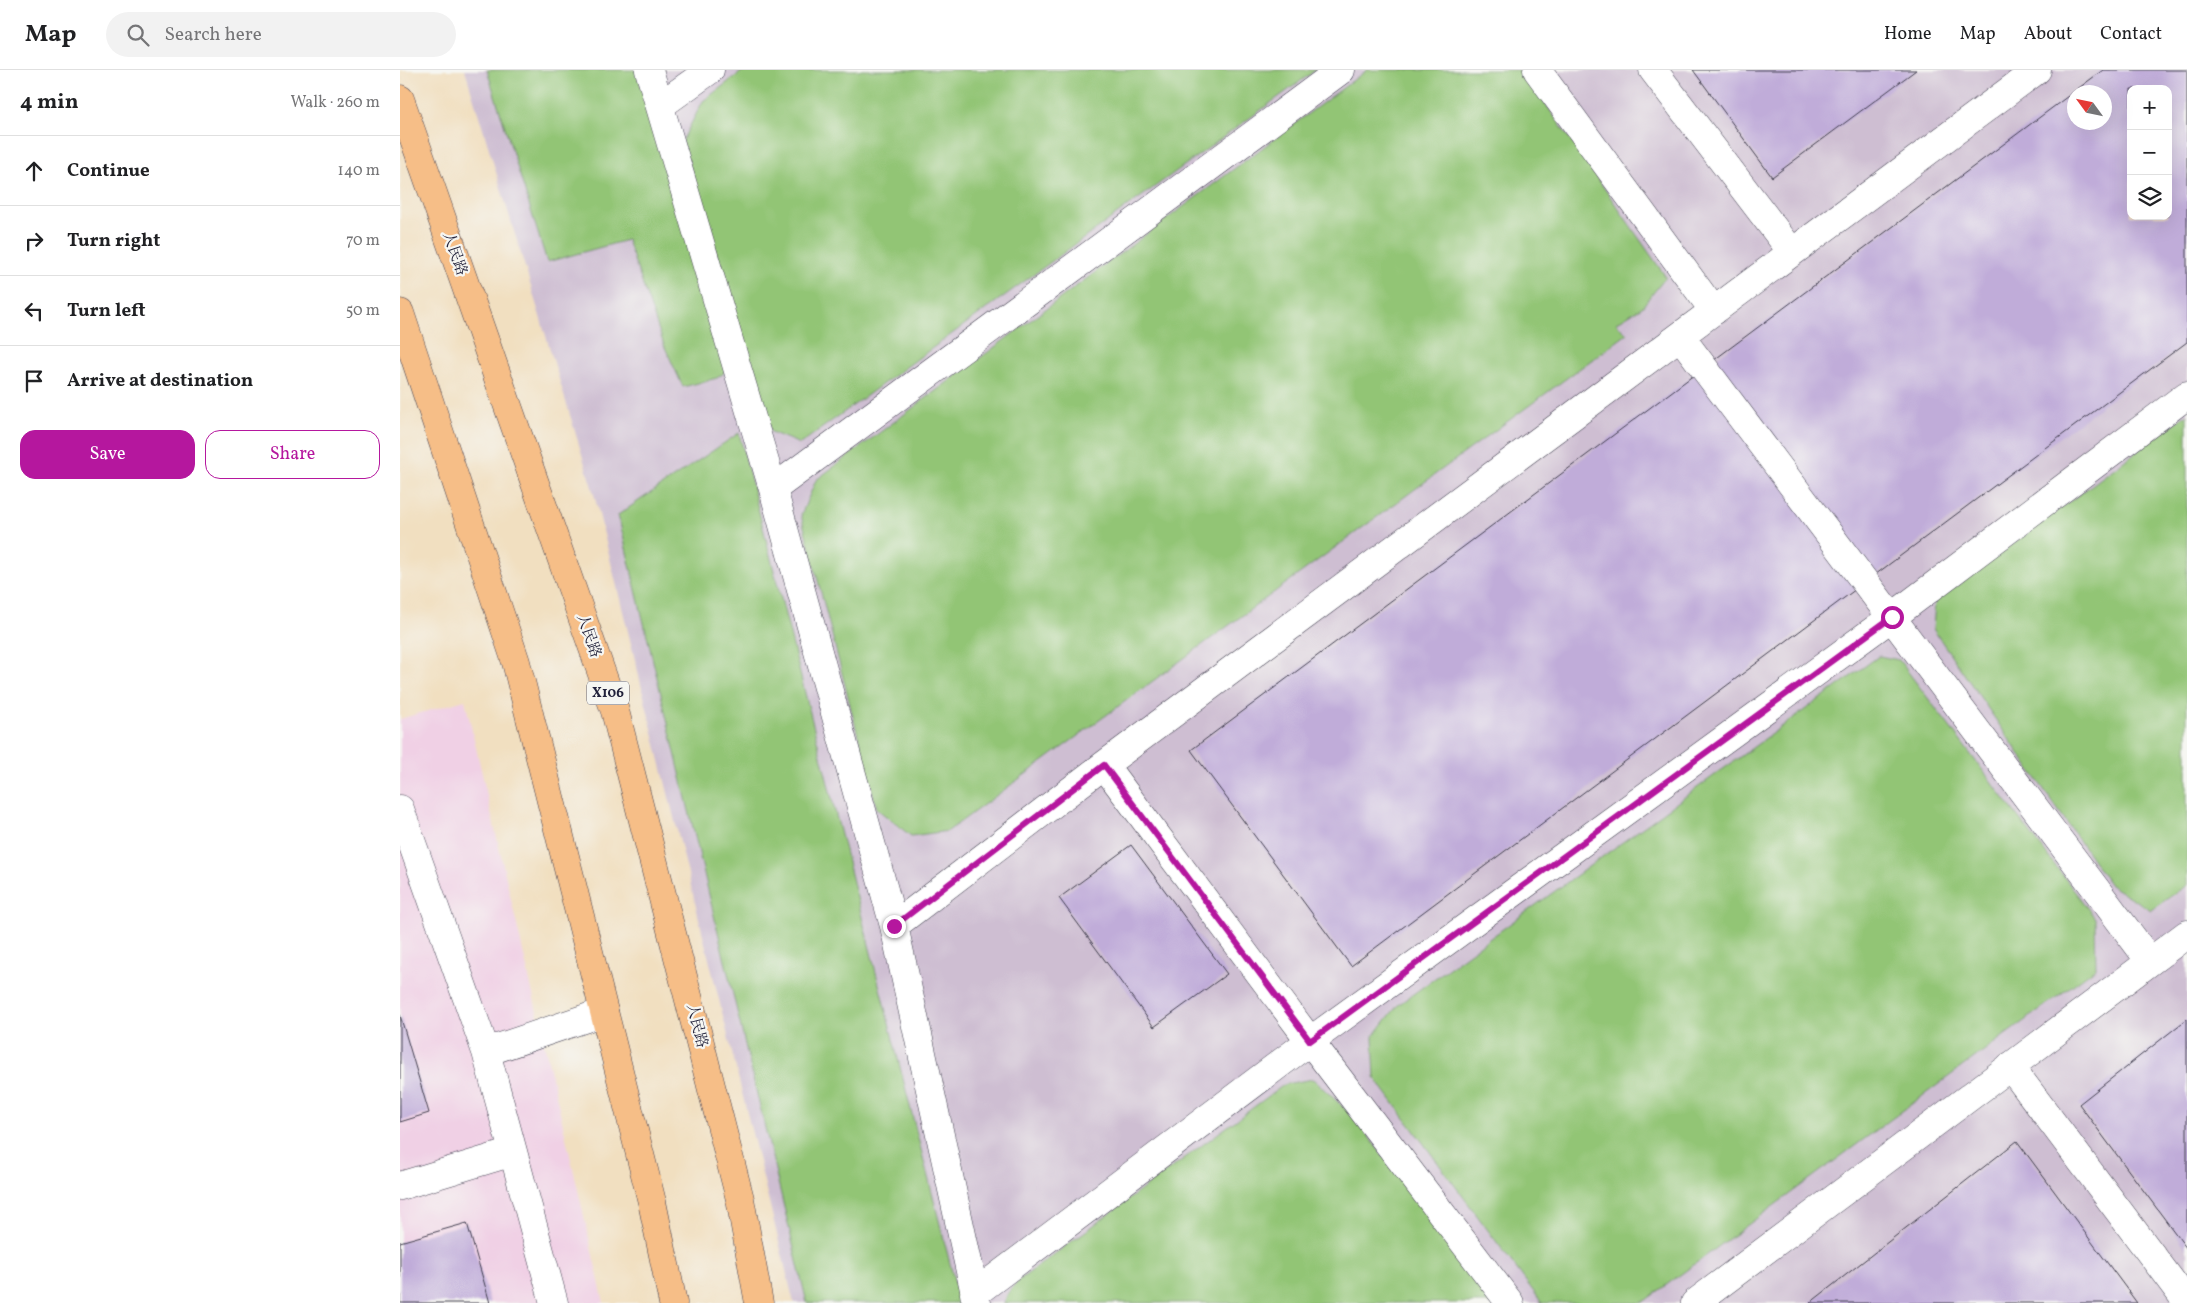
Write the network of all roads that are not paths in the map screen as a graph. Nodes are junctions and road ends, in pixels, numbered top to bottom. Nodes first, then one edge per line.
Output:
1 (649, 70) edge
2 (710, 70) edge
3 (1341, 70) edge
4 (1537, 70) edge
5 (1653, 70) edge
6 (2037, 70) edge
7 (400, 99) edge
8 (661, 106) junction
9 (1792, 252) junction
10 (1714, 311) junction
11 (400, 313) edge
12 (1680, 336) junction
13 (2187, 395) edge
14 (773, 489) junction
15 (1892, 617) junction
16 (1104, 765) junction
17 (400, 809) edge
18 (894, 926) junction
19 (2187, 934) edge
20 (2150, 961) junction
21 (604, 1012) junction
22 (1310, 1041) junction
23 (486, 1052) junction
24 (2010, 1066) junction
25 (513, 1152) junction
26 (400, 1186) edge
27 (976, 1298) edge
28 (1706, 1300) edge
29 (2187, 1302) edge
30 (554, 1303) edge
31 (673, 1303) edge
32 (759, 1303) edge
33 (1510, 1303) edge

1 - 8 street
2 - 8 street
3 - 14 street
4 - 10 street
5 - 9 street
6 - 9 street
7 - 32 main road, 人民路 / X106
8 - 14 street
9 - 10 street
10 - 12 street
11 - 21 main road
12 - 15 street
12 - 16 street
13 - 15 street
14 - 18 street
15 - 20 street
15 - 22 street
16 - 18 street
16 - 22 street
17 - 23 street
18 - 27 street
19 - 20 street
20 - 24 street
21 - 23 street
21 - 31 main road
22 - 27 street
22 - 33 street
23 - 25 street
24 - 28 street
24 - 29 street
25 - 26 street
25 - 30 street

